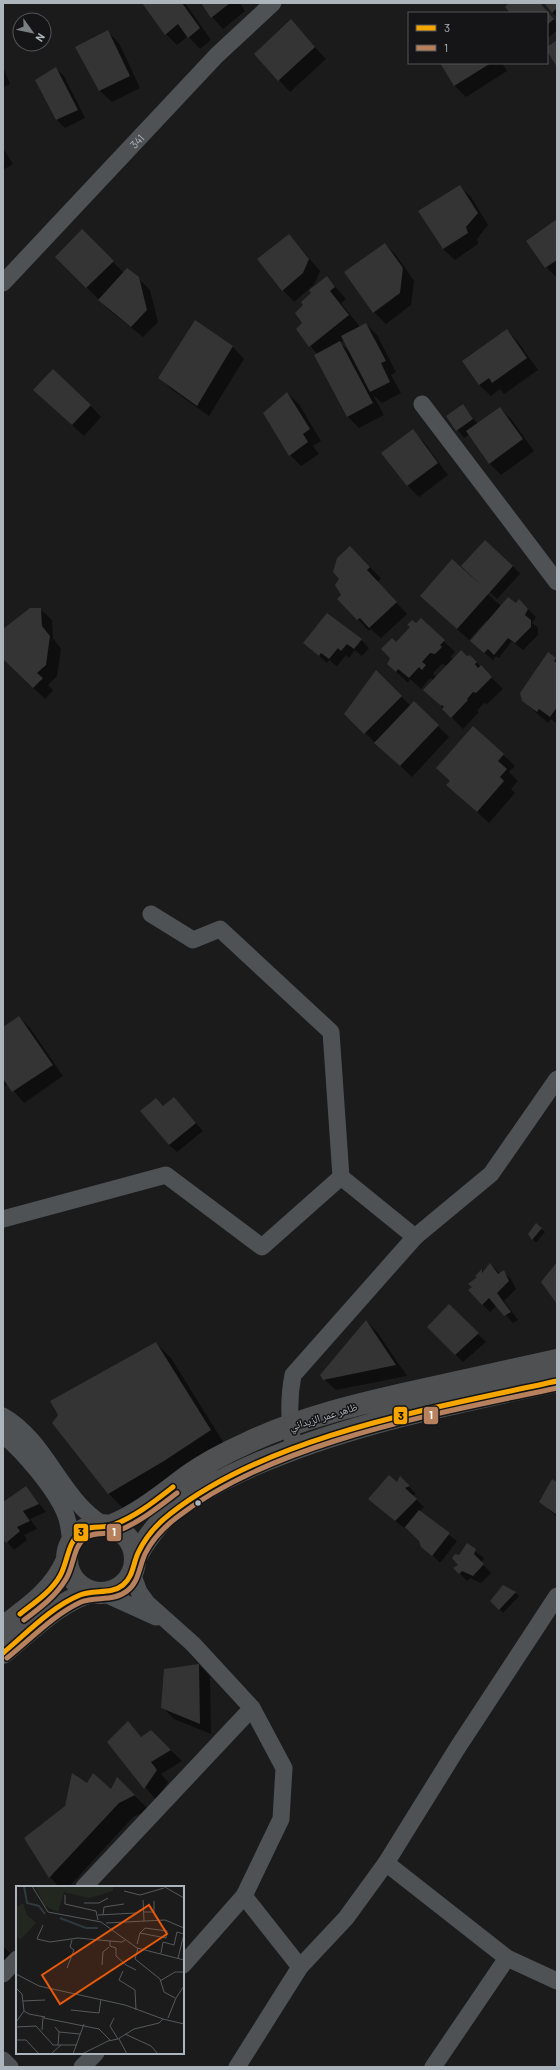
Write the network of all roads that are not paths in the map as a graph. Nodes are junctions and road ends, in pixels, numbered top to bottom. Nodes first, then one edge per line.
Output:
1 (274, 3) edge
2 (3, 283) edge
3 (422, 404) dead end
4 (557, 582) edge
5 (151, 914) dead end
6 (557, 1079) edge
7 (341, 1177) junction
8 (3, 1218) edge
9 (414, 1237) junction
10 (557, 1360) edge
11 (557, 1381) edge
12 (3, 1416) edge
13 (289, 1426) junction
14 (3, 1435) edge
15 (294, 1449) junction
16 (107, 1525) junction
17 (69, 1552) junction
18 (134, 1565) junction
19 (98, 1592) junction
20 (557, 1596) edge
21 (170, 1624) junction
22 (3, 1627) edge
23 (3, 1653) edge
24 (252, 1708) junction
25 (386, 1863) junction
26 (85, 1886) edge
27 (244, 1896) junction
28 (507, 1958) junction
29 (16, 1960) edge
30 (184, 1963) edge
31 (300, 1968) junction
32 (3, 1974) edge
33 (557, 1981) edge
34 (95, 2054) edge
35 (3, 2060) edge
36 (10, 2067) edge
37 (82, 2067) edge
38 (237, 2067) edge
39 (433, 2067) edge

1 - 2 street, 341
3 - 4 street
5 - 7 street
6 - 9 street
7 - 8 street
7 - 9 street
9 - 13 street
10 - 13 main road, ظاهر عمر الزيداني
11 - 15 main road, ظاهر عمر الزيداني
12 - 16 street
13 - 15 street
13 - 16 main road, ظاهر عمر الزيداني
14 - 17 street
15 - 18 main road, ظاهر عمر الزيداني
16 - 17 main road
16 - 18 main road
17 - 19 main road
17 - 22 main road
18 - 19 main road
18 - 21 street
19 - 21 street
19 - 23 main road
20 - 25 street
21 - 24 street
24 - 26 street
24 - 27 street
25 - 28 street
25 - 31 street
27 - 30 street
27 - 31 street
28 - 33 street
28 - 39 street
29 - 32 street
31 - 38 street
34 - 37 street
35 - 36 street

